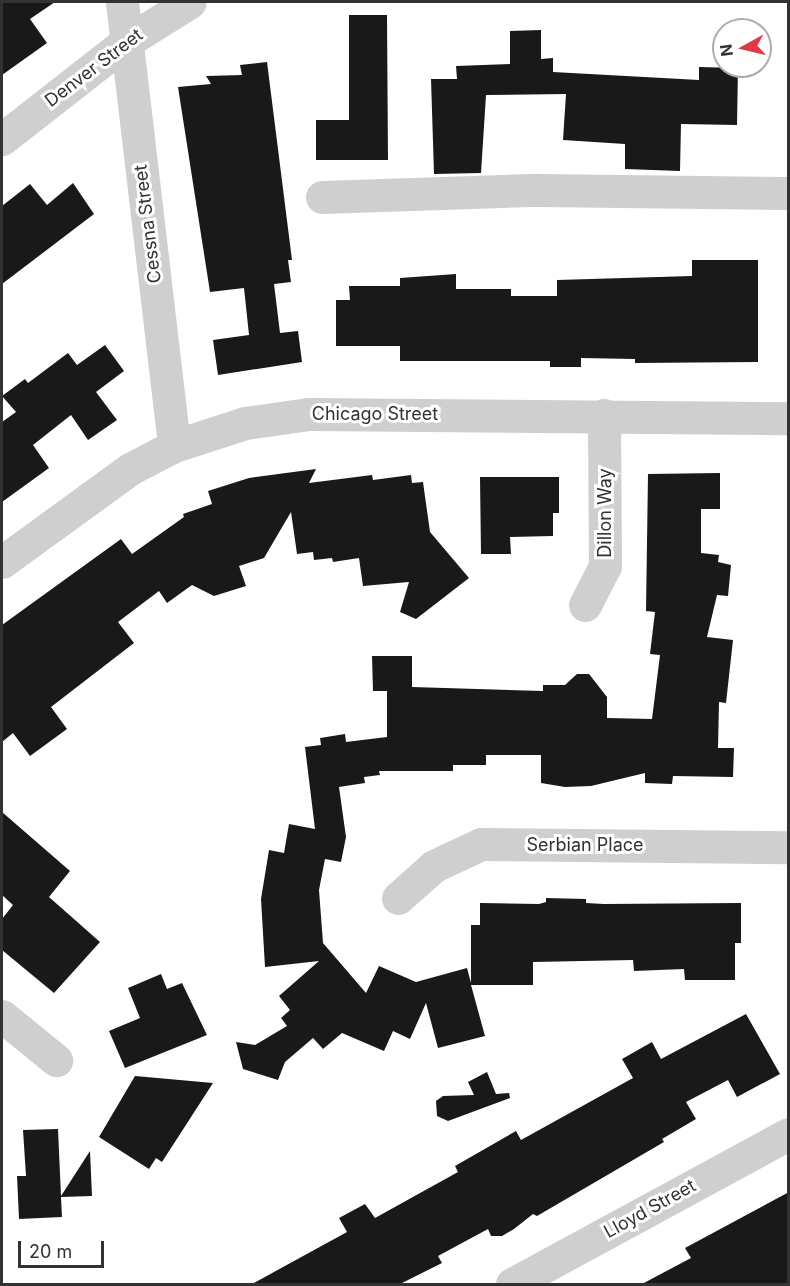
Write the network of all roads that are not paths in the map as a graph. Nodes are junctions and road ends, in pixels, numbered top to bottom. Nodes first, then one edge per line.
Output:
1 (122, 2) edge
2 (190, 2) edge
3 (126, 42) junction
4 (2, 139) edge
5 (789, 193) edge
6 (322, 197) dead end
7 (604, 415) junction
8 (789, 418) edge
9 (174, 446) junction
10 (2, 562) edge
11 (585, 605) dead end
12 (789, 847) edge
13 (398, 898) dead end
14 (2, 1016) edge
15 (56, 1060) dead end
16 (789, 1134) edge
17 (512, 1284) edge

1 - 3 street, Cessna Street
2 - 3 street, Denver Street
3 - 4 street, Denver Street
3 - 9 street, Cessna Street
5 - 6 street
7 - 8 street, Chicago Street
7 - 9 street, Chicago Street
7 - 11 street, Dillon Way
9 - 10 street, Chicago Street
12 - 13 street, Serbian Place
14 - 15 street
16 - 17 street, Lloyd Street

